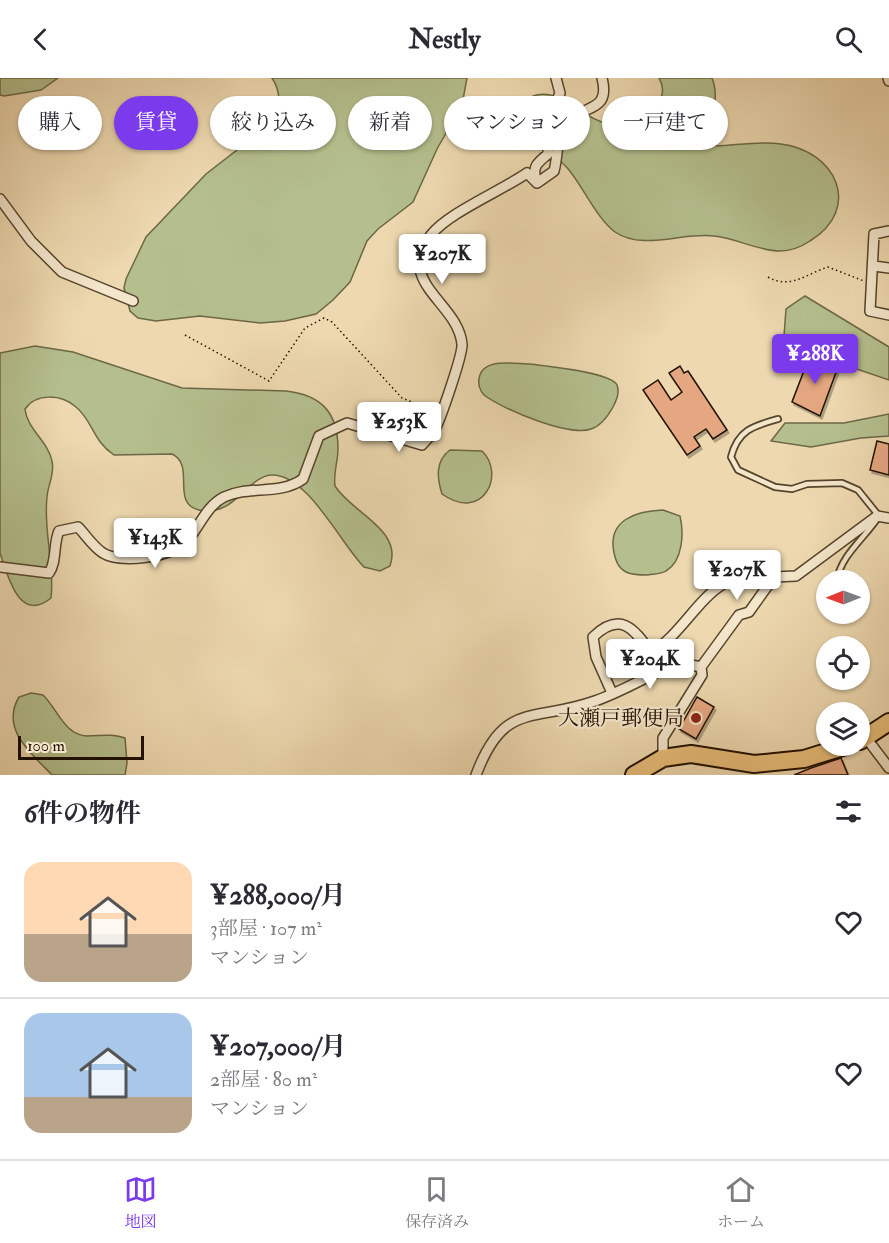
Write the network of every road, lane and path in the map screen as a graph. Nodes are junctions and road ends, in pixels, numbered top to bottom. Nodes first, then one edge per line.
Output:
1 (556, 78) edge
2 (602, 78) edge
3 (537, 183) junction
4 (0, 199) edge
5 (889, 231) edge
6 (874, 266) junction
7 (889, 268) edge
8 (768, 277) dead end
9 (870, 283) junction
10 (133, 301) dead end
11 (889, 315) edge
12 (185, 335) dead end
13 (440, 414) junction
14 (778, 419) dead end
15 (879, 516) junction
16 (889, 518) edge
17 (0, 567) edge
18 (839, 570) edge
19 (774, 577) junction
20 (701, 668) junction
21 (612, 693) junction
22 (889, 722) edge
23 (870, 735) edge
24 (870, 748) edge
25 (816, 755) edge
26 (663, 758) junction
27 (889, 768) edge
28 (754, 770) edge
29 (476, 775) edge
30 (634, 775) edge

1 - 3 street
2 - 3 street
3 - 13 street
4 - 10 street
5 - 6 street
6 - 7 street
6 - 9 street
8 - 9 path
9 - 11 street
12 - 13 path
13 - 17 street
14 - 15 lane
15 - 16 street
15 - 18 lane
15 - 19 street
19 - 20 street
19 - 21 street
20 - 21 street
20 - 26 street
21 - 29 street
22 - 23 highway
24 - 27 street
25 - 28 highway
26 - 28 highway
26 - 30 highway

